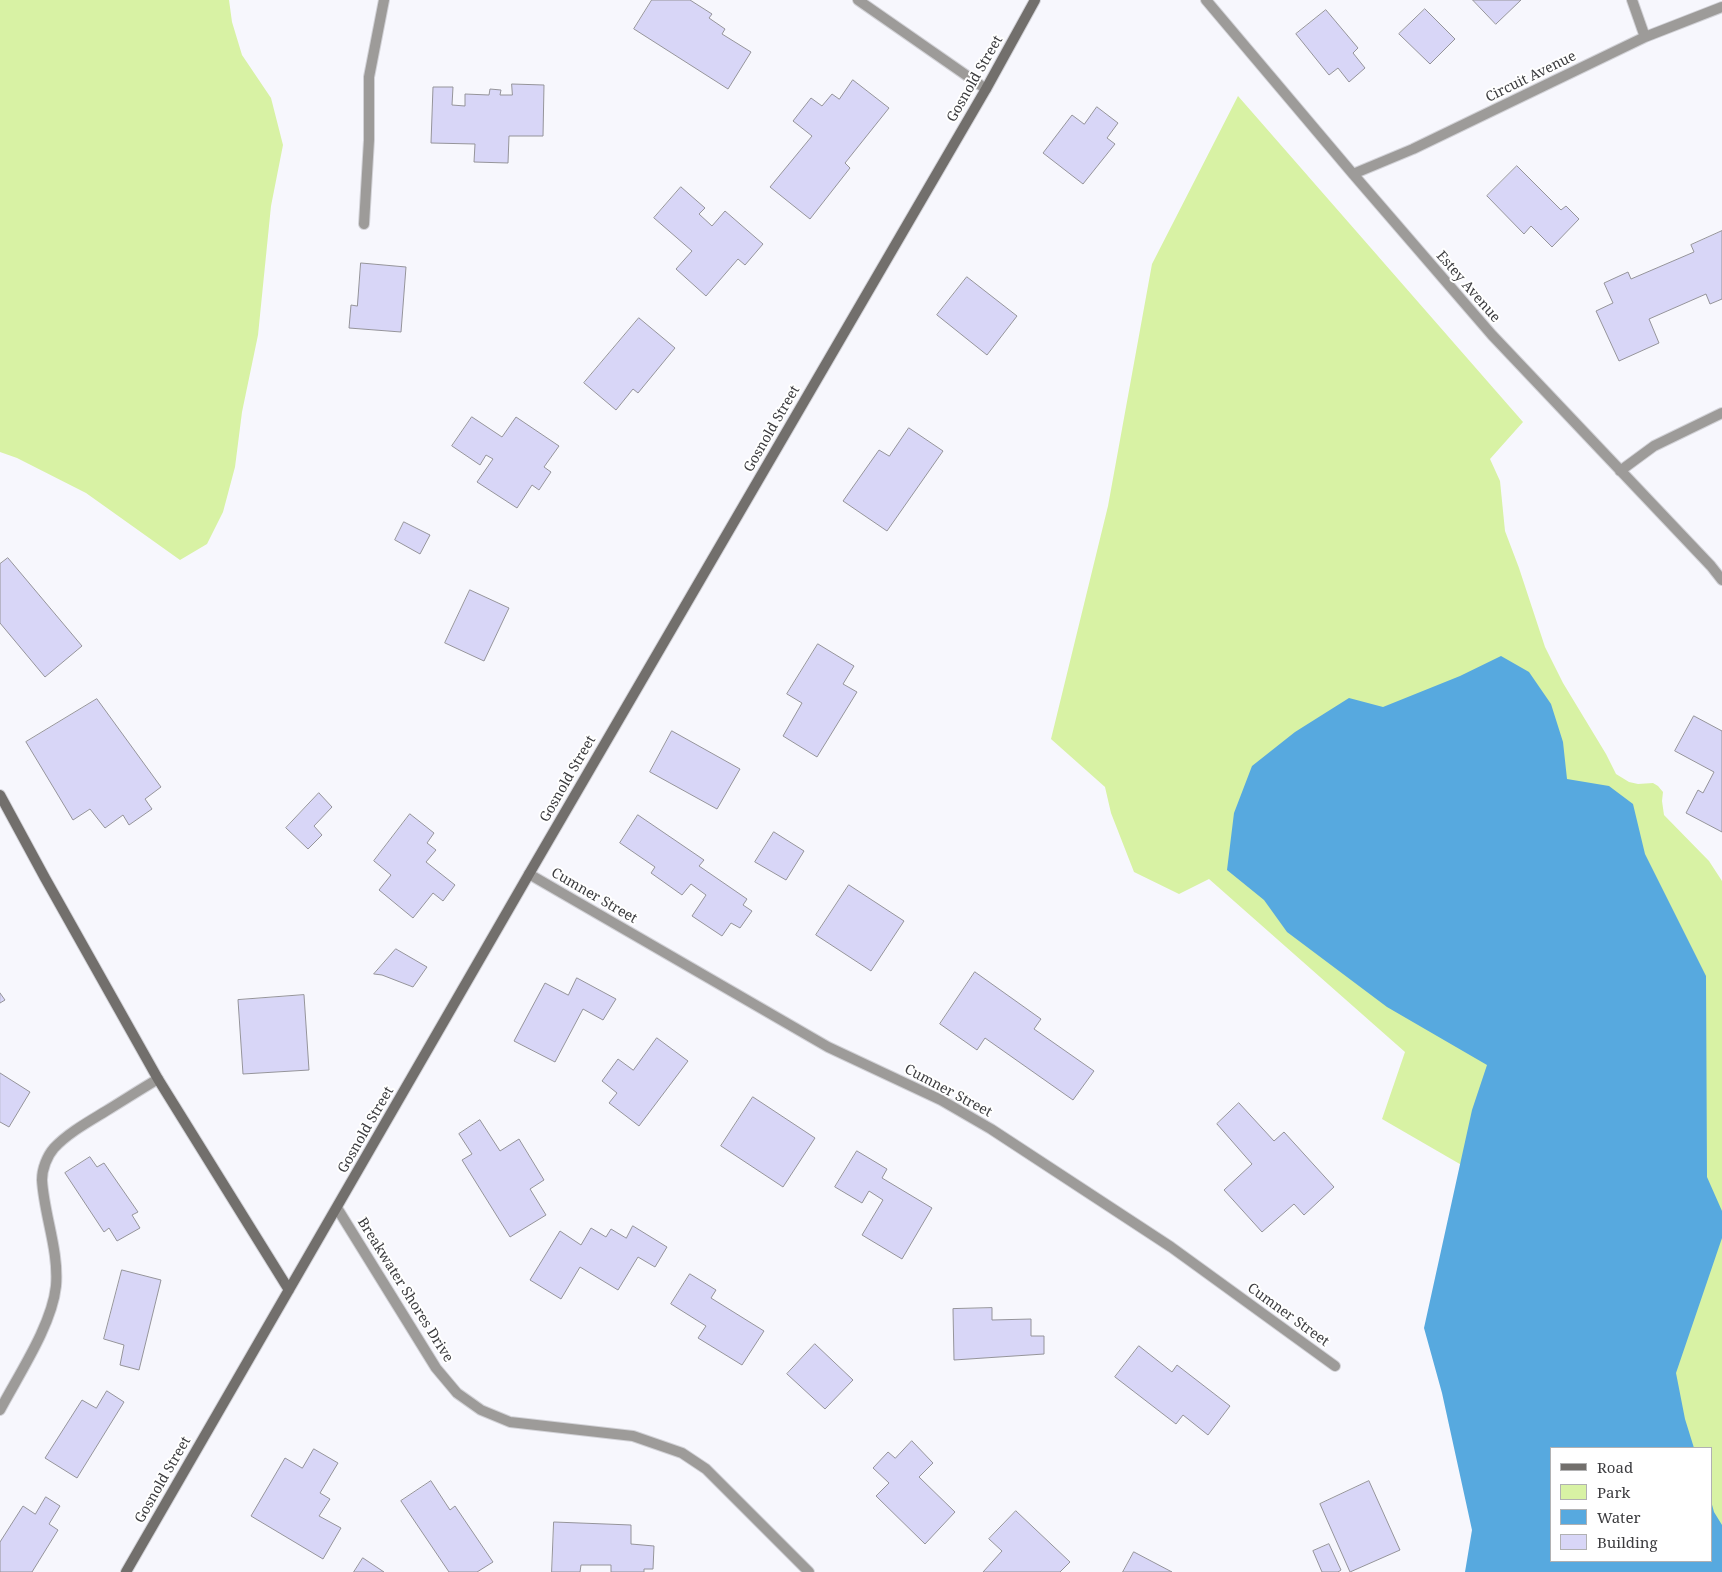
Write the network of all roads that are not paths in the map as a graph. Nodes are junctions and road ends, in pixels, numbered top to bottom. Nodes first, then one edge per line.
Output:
1 (384, 0) edge
2 (858, 0) edge
3 (1035, 0) edge
4 (1206, 0) edge
5 (1632, 0) edge
6 (1722, 7) edge
7 (1645, 37) junction
8 (986, 89) junction
9 (1353, 174) junction
10 (364, 224) dead end
11 (1722, 413) edge
12 (1620, 471) junction
13 (1722, 580) edge
14 (0, 795) edge
15 (528, 874) junction
16 (158, 1079) junction
17 (337, 1208) junction
18 (289, 1290) junction
19 (1335, 1366) dead end
20 (0, 1410) edge
21 (126, 1572) edge
22 (809, 1572) edge

1 - 10 street
2 - 8 street
3 - 8 main road, Gosnold Street
4 - 9 street, Estey Avenue
5 - 7 street
6 - 7 street, Circuit Avenue
7 - 9 street, Circuit Avenue
8 - 15 main road, Gosnold Street
9 - 12 street, Estey Avenue
11 - 12 street
12 - 13 street, Estey Avenue
14 - 16 main road
15 - 17 main road, Gosnold Street
15 - 19 street, Cumner Street
16 - 18 main road
16 - 20 street
17 - 18 main road, Gosnold Street
17 - 22 street, Breakwater Shores Drive
18 - 21 main road, Gosnold Street

